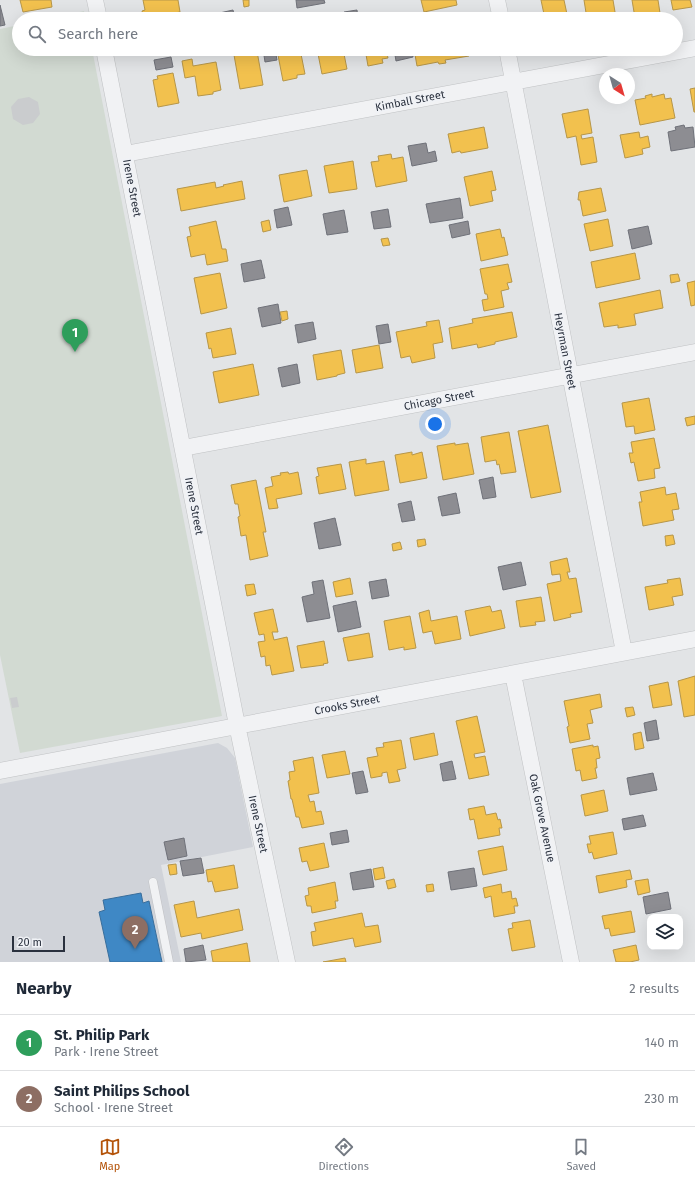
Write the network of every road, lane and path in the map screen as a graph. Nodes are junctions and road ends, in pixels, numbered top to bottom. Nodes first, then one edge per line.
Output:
1 (95, 0) edge
2 (497, 0) edge
3 (98, 12) edge
4 (500, 12) edge
5 (695, 48) edge
6 (683, 50) edge
7 (105, 56) edge
8 (508, 56) edge
9 (651, 56) edge
10 (513, 81) junction
11 (125, 154) junction
12 (695, 352) edge
13 (570, 376) junction
14 (183, 448) junction
15 (695, 639) edge
16 (624, 652) junction
17 (513, 674) junction
18 (237, 725) junction
19 (0, 771) edge
20 (154, 882) dead end
21 (169, 962) edge
22 (287, 962) edge
23 (571, 962) edge

1 - 3 street
2 - 4 street
5 - 6 street, Kimball Street
7 - 11 street, Irene Street
8 - 10 street, Heyrman Street
9 - 10 street, Kimball Street
10 - 11 street, Kimball Street
10 - 13 street, Heyrman Street
11 - 14 street, Irene Street
12 - 13 street, Chicago Street
13 - 14 street, Chicago Street
13 - 16 street, Heyrman Street
14 - 18 street, Irene Street
15 - 16 street, Crooks Street
16 - 17 street, Crooks Street
17 - 18 street, Crooks Street
17 - 23 street, Oak Grove Avenue
18 - 19 street, Crooks Street
18 - 22 street, Irene Street
20 - 21 lane

